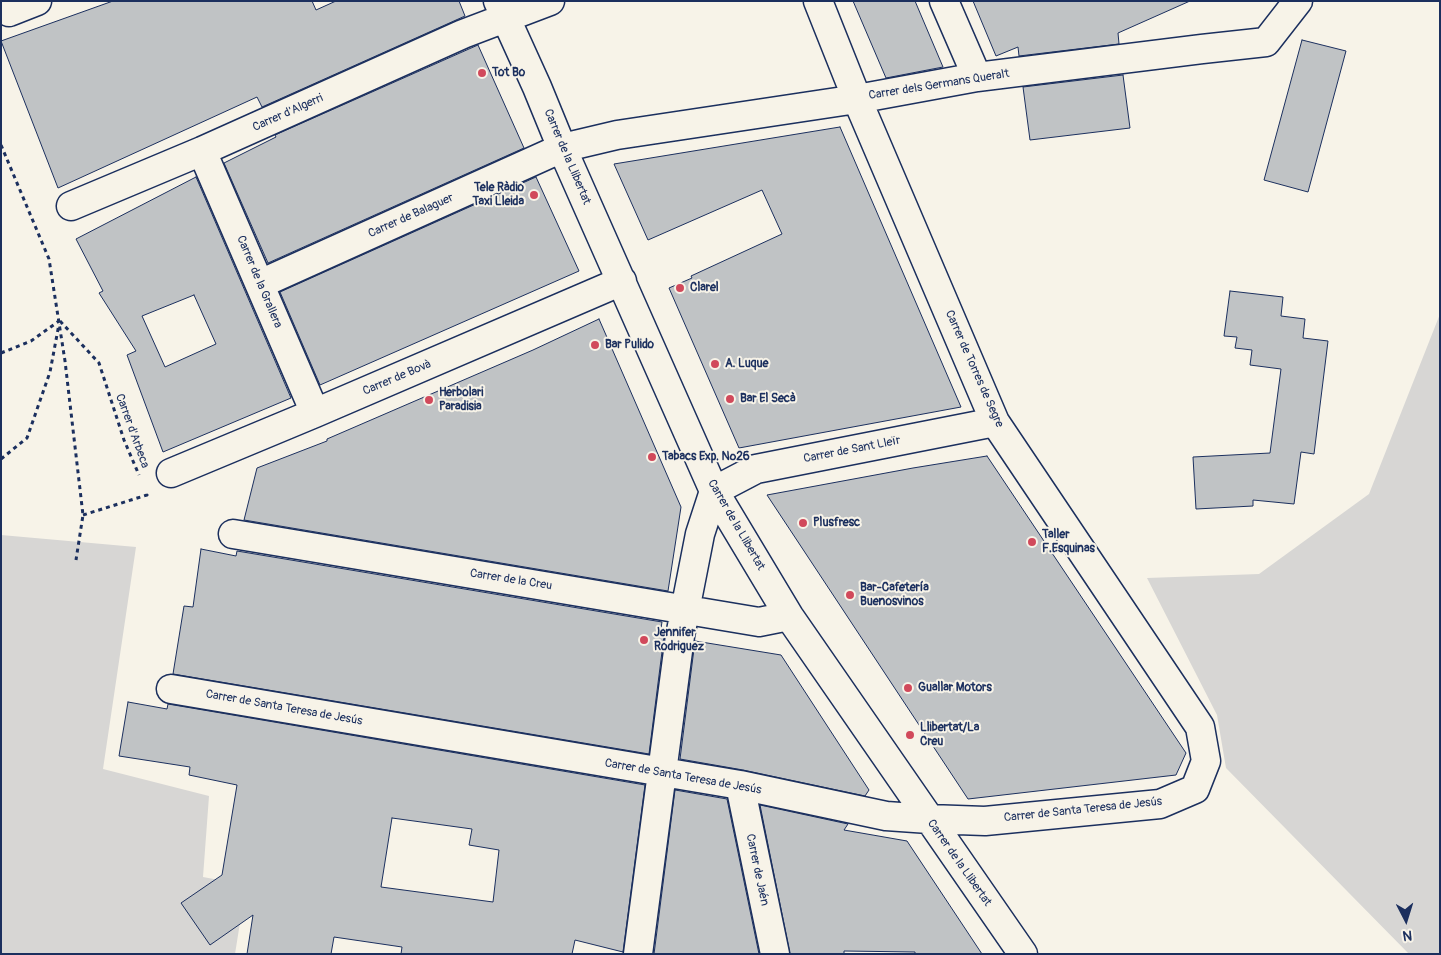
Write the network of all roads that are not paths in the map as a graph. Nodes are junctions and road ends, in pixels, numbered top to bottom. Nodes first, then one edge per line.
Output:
1 (37, 1) edge
2 (550, 1) edge
3 (818, 1) edge
4 (944, 1) edge
5 (1298, 1) edge
6 (7, 6) edge
7 (501, 10) edge
8 (977, 78) junction
9 (857, 99) junction
10 (562, 148) junction
11 (202, 151) junction
12 (71, 206) dead end
13 (622, 282) junction
14 (260, 284) junction
15 (315, 413) junction
16 (995, 422) junction
17 (171, 472) dead end
18 (714, 491) junction
19 (233, 534) dead end
20 (685, 608) junction
21 (789, 616) junction
22 (171, 689) dead end
23 (662, 772) junction
24 (740, 785) junction
25 (1195, 789) joint
26 (929, 819) junction
27 (638, 954) edge
28 (775, 954) edge
29 (1023, 954) edge

1 - 6 street
2 - 7 street, Carrer d'Algerri
3 - 9 street, Carrer de Torres de Segre
4 - 8 street
5 - 8 street, Carrer dels Germans Queralt
7 - 10 street, Carrer de la Llibertat
7 - 11 street, Carrer d'Algerri
8 - 9 street, Carrer dels Germans Queralt
9 - 10 street, Carrer dels Germans Queralt
9 - 16 street, Carrer de Torres de Segre
10 - 13 street, Carrer de la Llibertat
10 - 14 street, Carrer de Balaguer
11 - 12 street, Carrer d'Algerri
11 - 14 street, Carrer de la Grallera
13 - 15 street, Carrer de Bovà
13 - 18 street, Carrer de la Llibertat
14 - 15 street, Carrer de la Grallera
15 - 17 street, Carrer de Bovà
16 - 18 street, Carrer de Sant Lleïr
16 - 25 street, Carrer de Torres de Segre
18 - 20 street
18 - 21 street, Carrer de la Llibertat
19 - 20 street, Carrer de la Creu
20 - 21 street, Carrer de la Creu
20 - 23 street
21 - 26 street, Carrer de la Llibertat
22 - 23 street, Carrer de Santa Teresa de Jesús
23 - 24 street, Carrer de Santa Teresa de Jesús
23 - 27 street
24 - 26 street, Carrer de Santa Teresa de Jesús
24 - 28 street, Carrer de Jaén
25 - 26 street, Carrer de Santa Teresa de Jesús
26 - 29 street, Carrer de la Llibertat

